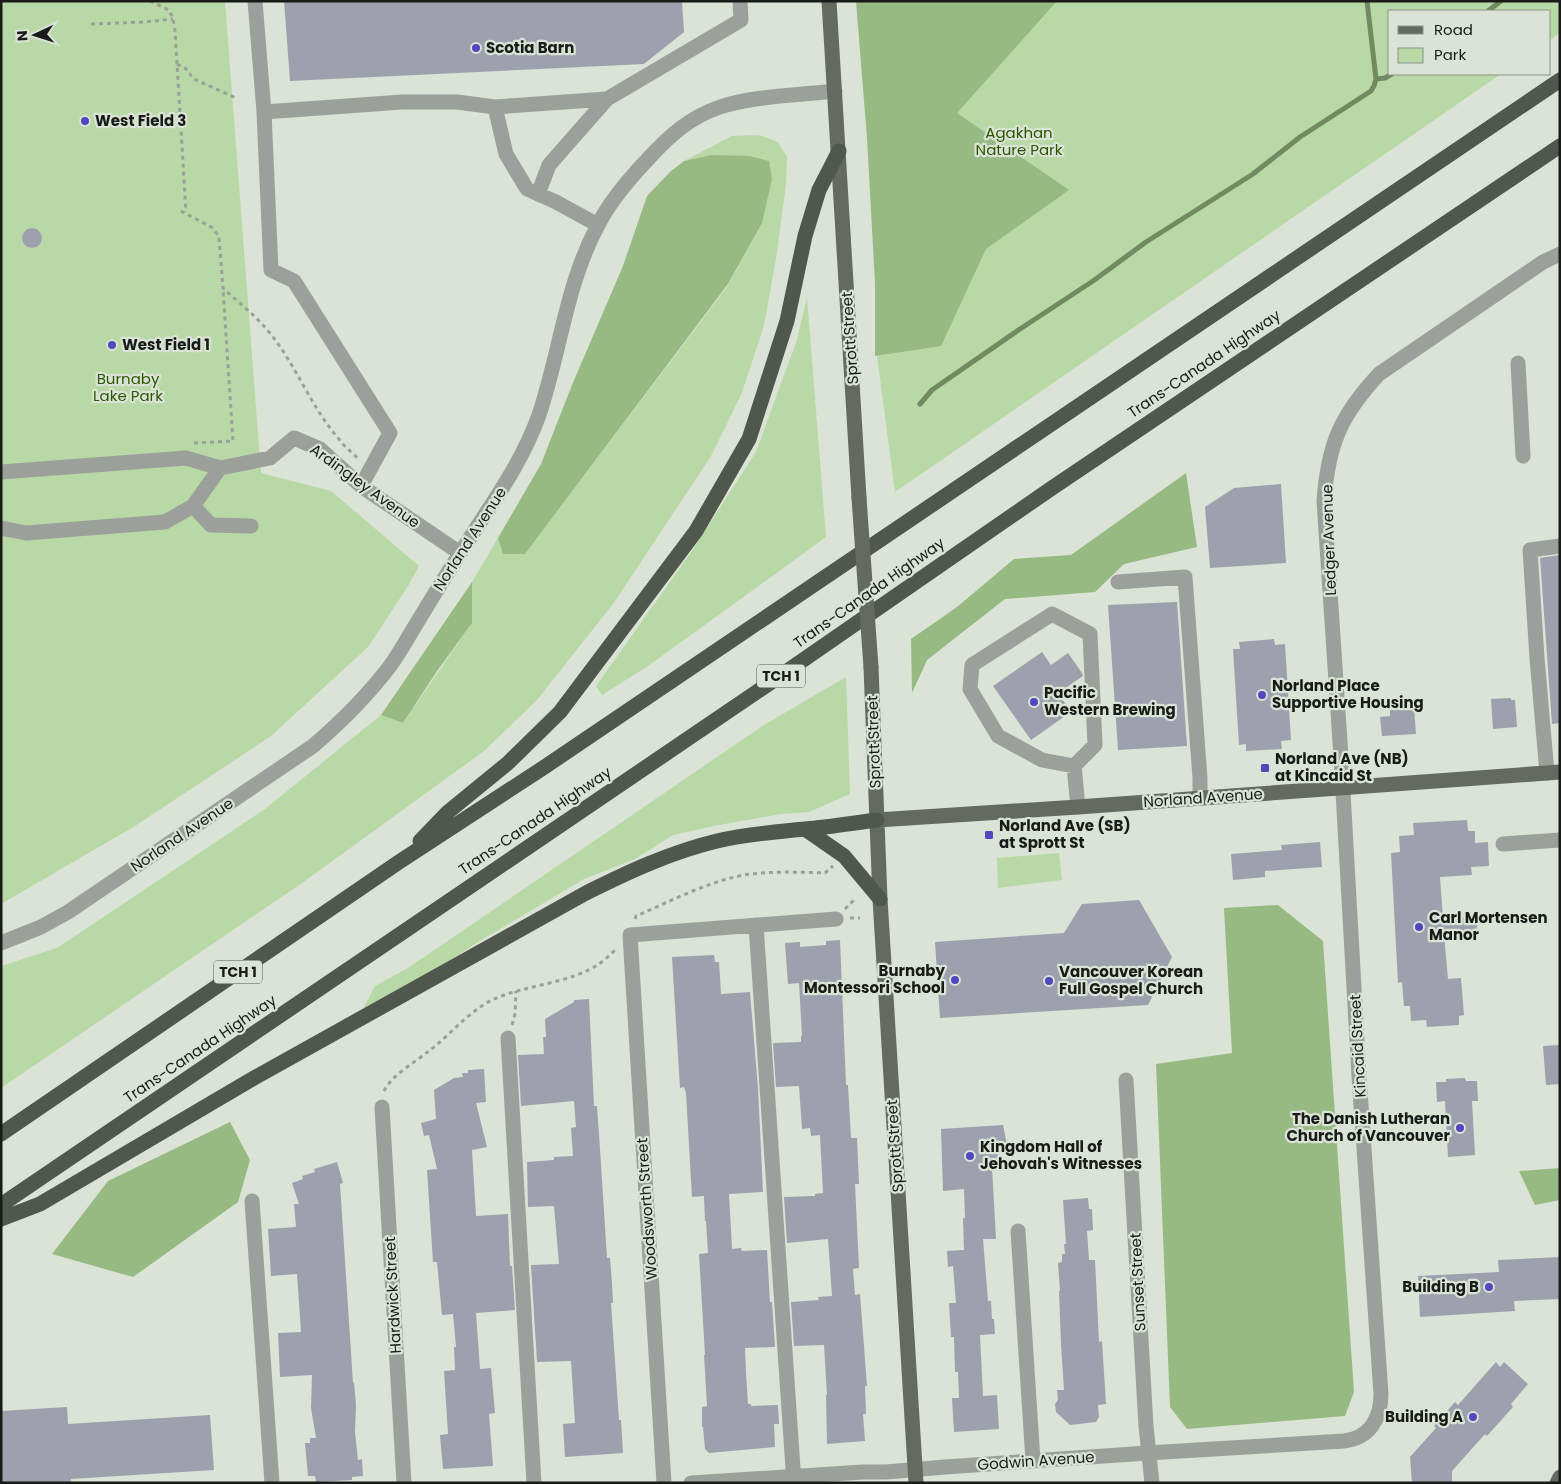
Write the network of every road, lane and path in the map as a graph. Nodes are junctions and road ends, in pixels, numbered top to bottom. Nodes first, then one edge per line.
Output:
1 (150, 1) edge
2 (256, 1) edge
3 (740, 1) edge
4 (830, 1) edge
5 (173, 19) junction
6 (91, 24) dead end
7 (177, 64) junction
8 (1560, 80) edge
9 (835, 91) junction
10 (236, 98) dead end
11 (607, 99) junction
12 (495, 106) junction
13 (264, 112) junction
14 (1560, 146) edge
15 (839, 151) junction
16 (538, 194) junction
17 (181, 211) dead end
18 (186, 213) junction
19 (598, 225) junction
20 (1560, 254) edge
21 (223, 288) junction
22 (1518, 363) dead end
23 (1523, 456) dead end
24 (186, 458) junction
25 (220, 468) junction
26 (370, 470) junction
27 (1, 472) edge
28 (361, 486) junction
29 (193, 506) junction
30 (251, 526) dead end
31 (1, 528) edge
32 (1560, 546) edge
33 (460, 553) junction
34 (1118, 582) dead end
35 (1074, 766) junction
36 (1554, 773) edge
37 (1343, 788) junction
38 (1200, 798) junction
39 (1078, 807) junction
40 (877, 820) junction
41 (805, 829) junction
42 (1560, 840) edge
43 (1503, 844) dead end
44 (399, 862) junction
45 (836, 864) dead end
46 (880, 899) junction
47 (836, 919) dead end
48 (756, 925) junction
49 (630, 935) junction
50 (1, 943) edge
51 (516, 991) junction
52 (508, 1038) joint
53 (1126, 1080) dead end
54 (382, 1107) joint
55 (1, 1134) edge
56 (252, 1202) dead end
57 (1, 1205) edge
58 (1, 1219) edge
59 (1018, 1231) dead end
60 (1374, 1423) joint
61 (1148, 1453) junction
62 (1032, 1461) junction
63 (916, 1476) edge
64 (1560, 1477) edge
65 (794, 1479) edge
66 (272, 1483) edge
67 (404, 1483) edge
68 (534, 1483) edge
69 (664, 1483) edge
70 (691, 1483) edge
71 (1152, 1483) edge
72 (1556, 1483) edge

1 - 5 path
2 - 13 street
3 - 11 street
4 - 9 main road, Sprott Street
5 - 6 path
5 - 7 path
7 - 10 path
7 - 18 path
8 - 44 highway, TCH 1
9 - 15 main road, Sprott Street
9 - 19 street, Norland Avenue
11 - 12 street
11 - 16 street
12 - 13 street
12 - 16 street
13 - 26 street
14 - 57 highway, Trans-Canada Highway / TCH 1
15 - 40 main road, Sprott Street, bridge
15 - 44 highway
16 - 19 street
17 - 18 path
18 - 21 path
19 - 33 street, Norland Avenue
20 - 37 street, Ledger Avenue
21 - 24 path
21 - 26 path
22 - 23 street
24 - 25 street
24 - 27 street
25 - 28 street, Ardingley Avenue
25 - 29 street
26 - 28 street
28 - 33 street, Ardingley Avenue
29 - 30 street
29 - 31 street
32 - 36 street
33 - 50 street, Norland Avenue
34 - 38 street
35 - 35 street
35 - 39 street
36 - 37 main road, Norland Avenue
37 - 38 main road, Norland Avenue
37 - 60 street, Kincaid Street
38 - 39 main road, Norland Avenue
39 - 40 main road, Norland Avenue
40 - 41 highway
40 - 46 main road, Sprott Street
41 - 46 highway
41 - 58 highway
42 - 43 street
44 - 55 highway, TCH 1
45 - 49 path
46 - 63 main road, Sprott Street
47 - 48 street
48 - 49 street
48 - 65 street
49 - 51 path
49 - 69 street, Woodsworth Street
51 - 52 path
51 - 54 path
52 - 68 street
53 - 61 street, Sunset Street
54 - 67 street, Hardwick Street
56 - 66 street
59 - 62 street
60 - 61 street, Godwin Avenue
61 - 62 street, Godwin Avenue
61 - 71 street, Sunset Street
62 - 63 street, Godwin Avenue
63 - 65 street, Godwin Avenue
64 - 72 main road
65 - 70 street, Godwin Avenue

